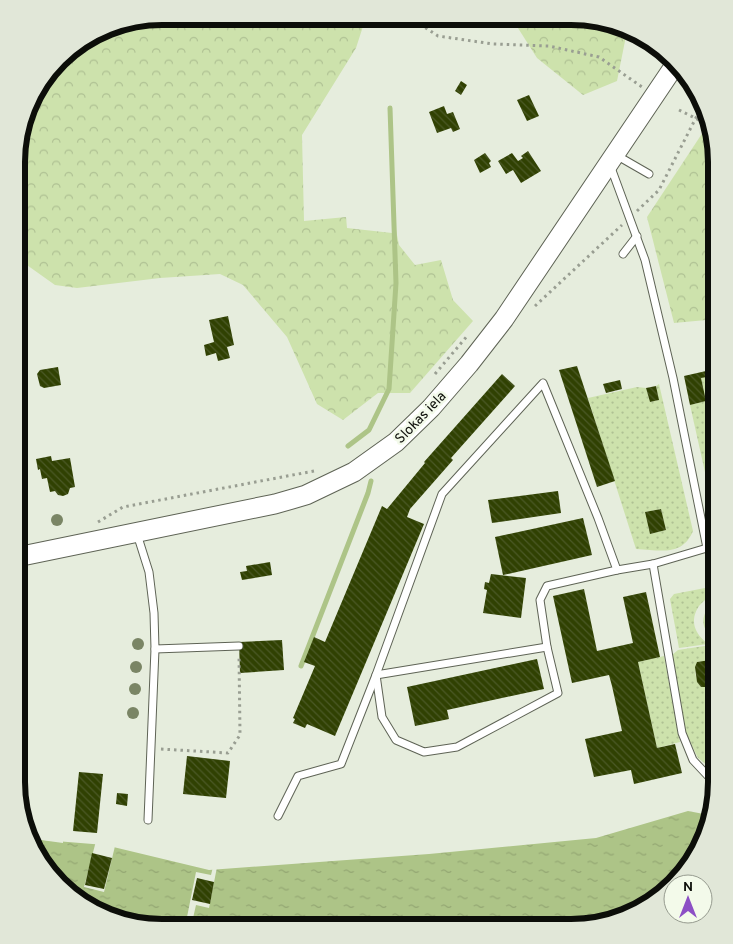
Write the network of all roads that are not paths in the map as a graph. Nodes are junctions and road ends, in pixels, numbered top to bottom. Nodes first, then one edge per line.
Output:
1 (672, 69) edge
2 (613, 159) junction
3 (650, 174) dead end
4 (636, 236) junction
5 (623, 254) dead end
6 (137, 534) junction
7 (707, 548) joint
8 (25, 555) edge
9 (654, 564) junction
10 (616, 570) junction
11 (239, 646) road end
12 (547, 647) junction
13 (155, 649) junction
14 (376, 674) junction
15 (708, 776) edge
16 (278, 816) dead end
17 (148, 820) dead end

1 - 2 main road, Slokas iela
2 - 3 lane
2 - 4 lane
2 - 6 main road, Slokas iela
4 - 5 lane
4 - 7 lane
6 - 8 main road, Slokas iela
6 - 13 lane
7 - 9 lane
9 - 10 lane
9 - 15 lane
10 - 12 lane
10 - 14 lane
11 - 13 lane
12 - 14 lane
12 - 14 lane
13 - 17 lane
14 - 16 lane

